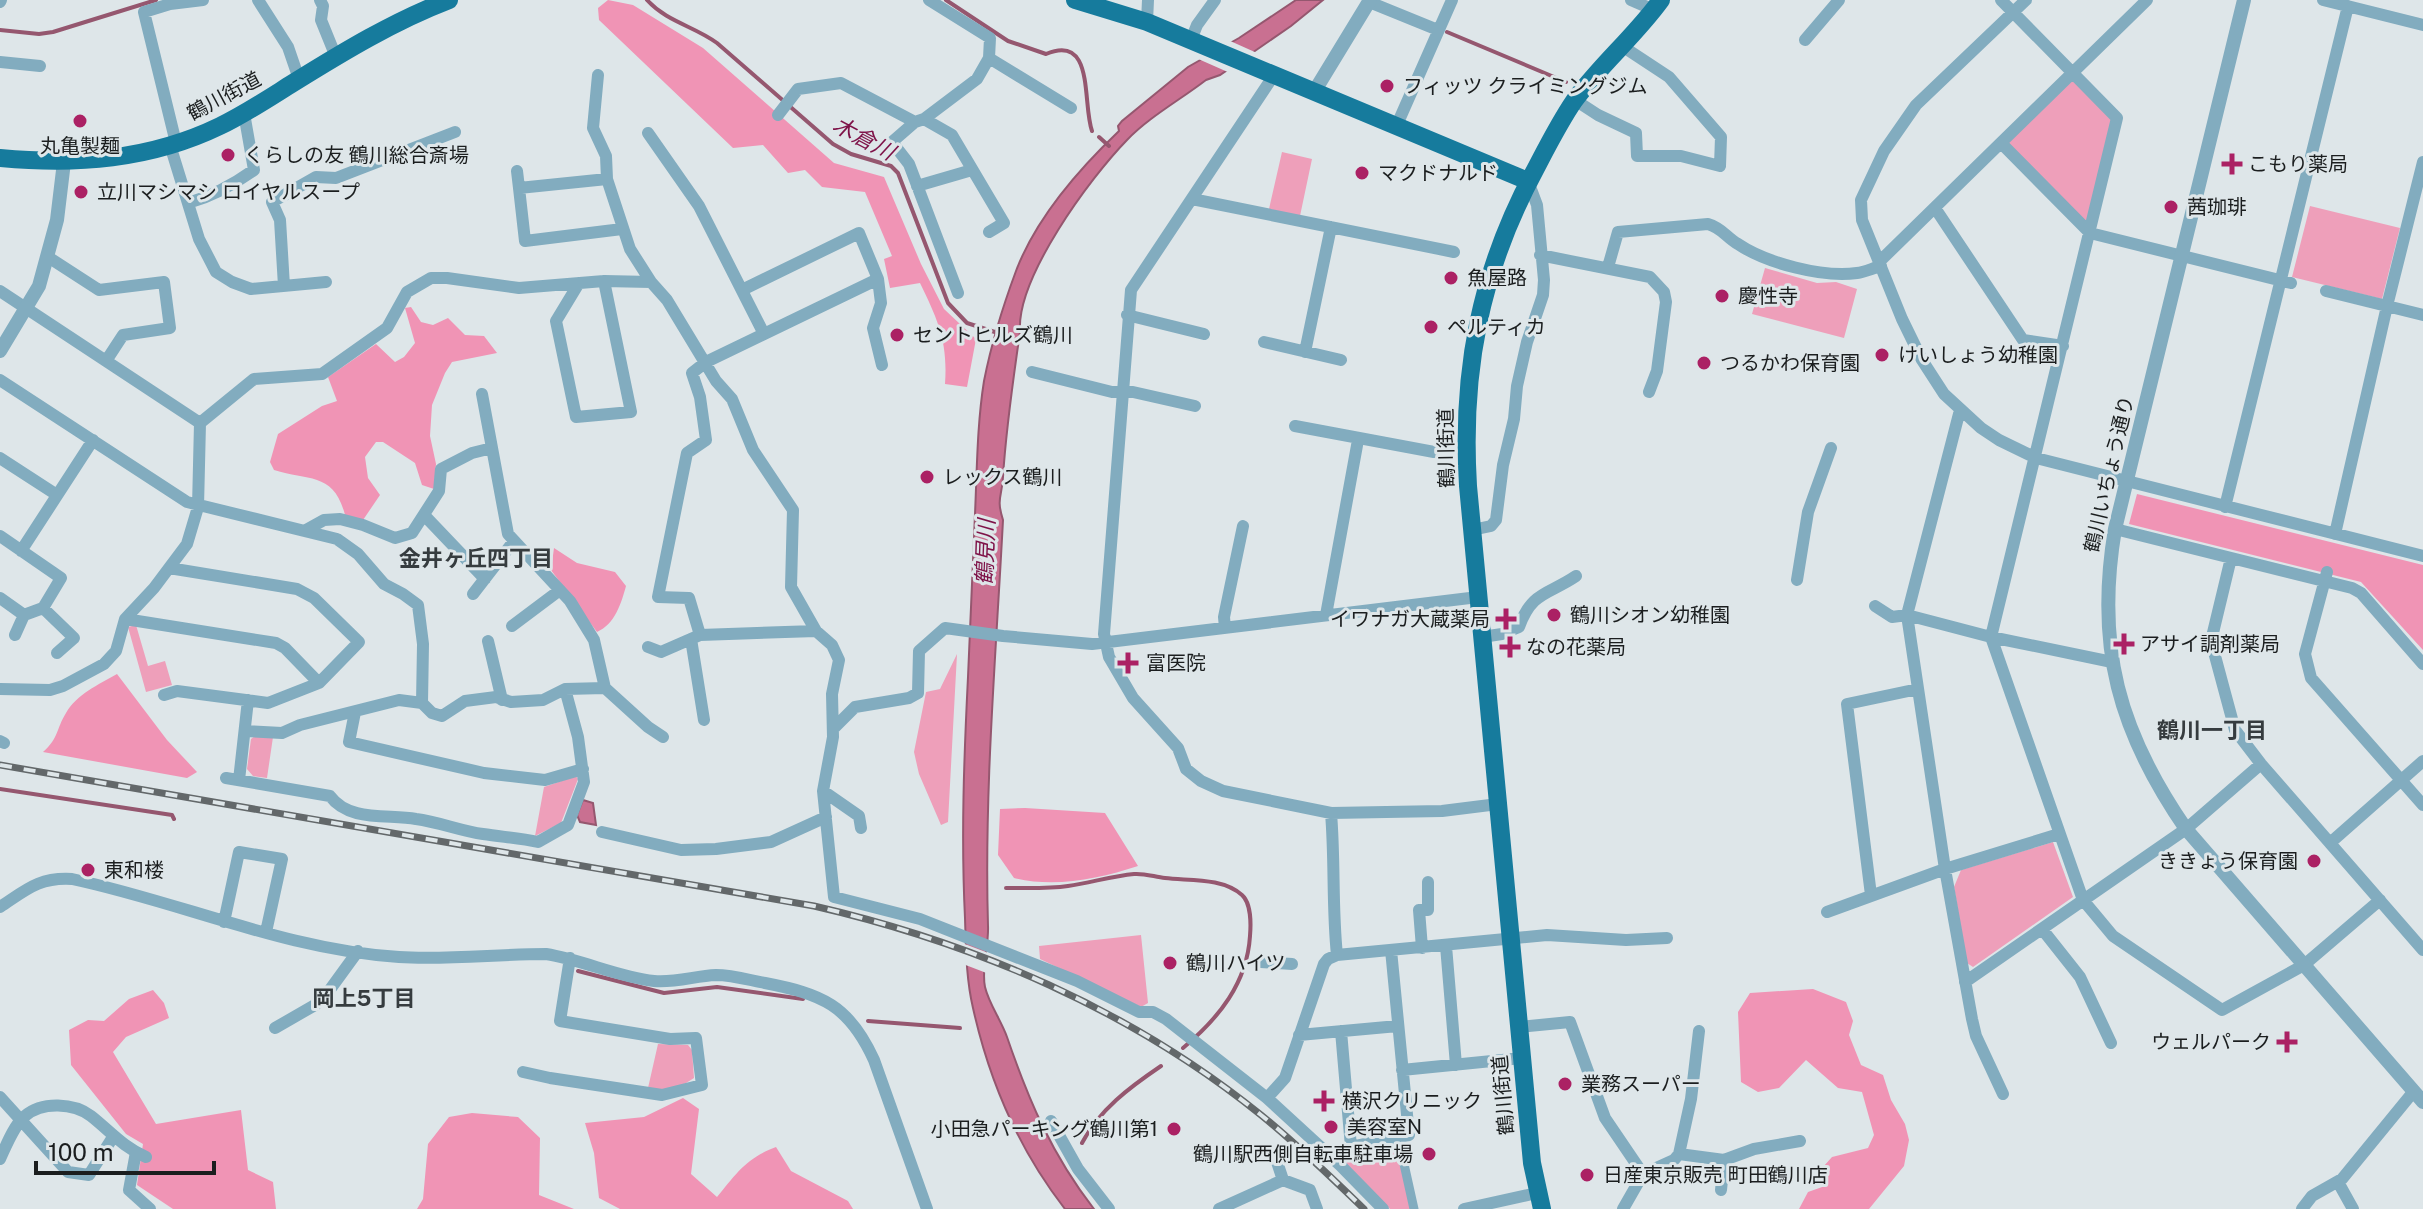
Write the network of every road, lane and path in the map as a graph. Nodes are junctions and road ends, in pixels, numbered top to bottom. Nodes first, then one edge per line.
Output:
1 (203, 0) edge
2 (258, 0) edge
3 (321, 0) edge
4 (449, 0) edge
5 (929, 0) edge
6 (1075, 0) edge
7 (1148, 0) edge
8 (1215, 0) edge
9 (1452, 0) edge
10 (1631, 0) edge
11 (1839, 0) edge
12 (2001, 0) edge
13 (2026, 0) edge
14 (2147, 0) edge
15 (2244, 0) edge
16 (2323, 0) edge
17 (1370, 1) edge
18 (1658, 5) edge
19 (2348, 6) junction
20 (2014, 11) junction
21 (1147, 22) junction
22 (2423, 25) edge
23 (1438, 30) junction
24 (1805, 40) dead end
25 (1199, 43) junction
26 (1622, 46) junction
27 (336, 57) junction
28 (989, 58) junction
29 (0, 62) edge
30 (40, 66) dead end
31 (2074, 72) junction
32 (598, 75) dead end
33 (1274, 75) junction
34 (299, 79) junction
35 (1314, 92) junction
36 (1575, 100) junction
37 (1071, 108) dead end
38 (780, 112) dead end
39 (244, 113) junction
40 (919, 121) junction
41 (1396, 127) junction
42 (455, 132) dead end
43 (648, 133) dead end
44 (2001, 143) junction
45 (173, 144) junction
46 (0, 158) edge
47 (64, 162) junction
48 (2423, 162) edge
49 (972, 170) junction
50 (517, 171) dead end
51 (607, 179) junction
52 (1528, 181) junction
53 (917, 186) junction
54 (519, 188) junction
55 (1192, 199) junction
56 (188, 203) junction
57 (1935, 208) junction
58 (1331, 227) junction
59 (622, 229) junction
60 (989, 232) dead end
61 (2090, 233) junction
62 (1454, 252) dead end
63 (1540, 255) junction
64 (2181, 256) junction
65 (48, 257) junction
66 (1880, 264) junction
67 (1608, 267) junction
68 (878, 279) junction
69 (604, 281) junction
70 (326, 282) dead end
71 (651, 282) junction
72 (2286, 282) junction
73 (579, 283) junction
74 (284, 286) junction
75 (742, 290) junction
76 (0, 291) edge
77 (2326, 291) dead end
78 (958, 293) dead end
79 (2387, 306) junction
80 (27, 309) junction
81 (1127, 315) junction
82 (2423, 315) edge
83 (764, 334) junction
84 (1204, 334) dead end
85 (1264, 342) dead end
86 (2063, 346) junction
87 (0, 351) edge
88 (1305, 352) junction
89 (1341, 360) dead end
90 (106, 361) junction
91 (706, 362) junction
92 (882, 365) dead end
93 (1032, 372) dead end
94 (0, 380) edge
95 (1121, 392) junction
96 (1649, 392) dead end
97 (482, 394) dead end
98 (1195, 406) dead end
99 (1960, 410) junction
100 (200, 423) junction
101 (1295, 426) dead end
102 (93, 440) junction
103 (1358, 440) junction
104 (492, 448) junction
105 (1831, 448) dead end
106 (1434, 452) dead end
107 (0, 458) edge
108 (2036, 458) junction
109 (2125, 482) junction
110 (57, 495) junction
111 (198, 507) junction
112 (2225, 507) junction
113 (424, 515) junction
114 (1243, 526) dead end
115 (2115, 529) junction
116 (306, 530) junction
117 (1472, 530) junction
118 (2335, 534) junction
119 (0, 536) edge
120 (514, 541) junction
121 (21, 551) junction
122 (2423, 556) edge
123 (2231, 558) junction
124 (169, 568) junction
125 (1576, 576) dead end
126 (2325, 576) junction
127 (485, 579) junction
128 (1797, 580) dead end
129 (560, 590) junction
130 (473, 594) dead end
131 (1478, 597) junction
132 (0, 598) edge
133 (1875, 606) dead end
134 (43, 608) junction
135 (24, 615) junction
136 (1326, 615) junction
137 (1907, 615) junction
138 (125, 619) junction
139 (512, 626) dead end
140 (1225, 628) junction
141 (816, 631) junction
142 (15, 635) dead end
143 (695, 637) junction
144 (1482, 637) junction
145 (1991, 637) junction
146 (488, 641) dead end
147 (1105, 643) junction
148 (648, 647) dead end
149 (57, 653) dead end
150 (2112, 662) junction
151 (2423, 664) edge
152 (319, 683) junction
153 (605, 688) junction
154 (0, 689) edge
155 (565, 689) junction
156 (1918, 689) junction
157 (164, 695) dead end
158 (248, 700) junction
159 (502, 700) junction
160 (422, 703) junction
161 (355, 712) junction
162 (704, 720) dead end
163 (833, 729) junction
164 (245, 731) junction
165 (663, 737) dead end
166 (2423, 761) edge
167 (2261, 764) junction
168 (583, 769) junction
169 (2402, 780) junction
170 (823, 791) junction
171 (1498, 804) junction
172 (2423, 805) edge
173 (1331, 813) junction
174 (826, 817) junction
175 (861, 828) dead end
176 (2186, 829) junction
177 (602, 832) dead end
178 (2059, 834) junction
179 (2330, 843) junction
180 (1945, 869) junction
181 (1428, 882) dead end
182 (1871, 895) junction
183 (2083, 900) junction
184 (2380, 900) junction
185 (0, 907) edge
186 (1827, 912) dead end
187 (224, 922) junction
188 (2042, 929) junction
189 (266, 932) junction
190 (1667, 938) dead end
191 (1511, 940) junction
192 (1446, 946) junction
193 (1422, 948) junction
194 (1391, 950) junction
195 (2423, 950) edge
196 (358, 951) junction
197 (1337, 955) junction
198 (1261, 962) dead end
199 (1292, 964) dead end
200 (2304, 965) junction
201 (569, 966) junction
202 (1965, 982) junction
203 (1398, 1026) junction
204 (1519, 1027) junction
205 (275, 1028) dead end
206 (1341, 1031) junction
207 (1699, 1031) dead end
208 (1299, 1035) junction
209 (2111, 1043) dead end
210 (1522, 1058) junction
211 (1456, 1065) junction
212 (1402, 1070) junction
213 (523, 1072) dead end
214 (2003, 1094) dead end
215 (0, 1097) edge
216 (2418, 1097) edge
217 (1267, 1098) junction
218 (1051, 1121) dead end
219 (21, 1122) junction
220 (113, 1137) junction
221 (1398, 1137) junction
222 (1800, 1141) dead end
223 (1351, 1147) junction
224 (1274, 1153) dead end
225 (1679, 1154) junction
226 (1330, 1156) junction
227 (0, 1159) edge
228 (1724, 1160) junction
229 (1643, 1174) junction
230 (1283, 1180) junction
231 (2338, 1182) junction
232 (1721, 1190) dead end
233 (1540, 1201) edge
234 (150, 1209) edge
235 (927, 1209) edge
236 (1109, 1209) edge
237 (1219, 1209) edge
238 (1317, 1209) edge
239 (1383, 1209) edge
240 (1414, 1209) edge
241 (1464, 1209) edge
242 (1623, 1209) edge
243 (2302, 1209) edge
244 (2353, 1209) edge

1 - 45 street
2 - 34 street
3 - 27 street
4 - 27 main road, 鶴川街道
5 - 28 street
6 - 21 main road
7 - 21 street
8 - 25 street
9 - 23 street
10 - 18 street
11 - 24 street
12 - 20 street
13 - 20 street
14 - 31 street
15 - 64 street, 鶴川いちょう通り
16 - 19 street
17 - 23 street
17 - 35 street
18 - 26 main road, 鶴川街道
19 - 22 street
19 - 72 street
20 - 31 street
20 - 66 street
21 - 25 main road
23 - 41 street
25 - 33 main road
26 - 36 main road, 鶴川街道
26 - 36 street
27 - 34 main road, 鶴川街道
28 - 37 street
28 - 40 street
29 - 30 street
31 - 44 street
31 - 61 street
32 - 51 street
33 - 35 main road
33 - 55 street
34 - 39 main road, 鶴川街道
35 - 41 main road
36 - 52 main road, 鶴川街道
38 - 40 street
39 - 45 main road, 鶴川街道
39 - 56 street
40 - 49 street
40 - 53 street
41 - 52 main road
42 - 74 street
43 - 75 street
44 - 57 street
44 - 61 street
45 - 47 main road, 鶴川街道
45 - 56 street
46 - 47 main road, 鶴川街道
47 - 65 street
48 - 79 street
49 - 53 street
49 - 60 street
50 - 54 street
51 - 54 street
51 - 59 street
52 - 63 street
52 - 117 main road, 鶴川街道
53 - 78 street
54 - 59 street
55 - 58 street
55 - 81 street
56 - 74 street
57 - 66 street
57 - 86 street
58 - 62 street
58 - 88 street
59 - 71 street
61 - 64 street
61 - 86 street
63 - 67 street
63 - 117 street
64 - 72 street
64 - 109 street, 鶴川いちょう通り
65 - 80 street
65 - 90 street
66 - 67 street
66 - 99 street
67 - 96 street
68 - 75 street
68 - 83 street
68 - 92 street
69 - 71 street
69 - 73 street
69 - 73 street
70 - 74 street
71 - 91 street
72 - 112 street
73 - 100 street
75 - 83 street
76 - 80 street
77 - 79 street
79 - 82 street
79 - 118 street
80 - 87 street
80 - 90 street
81 - 84 street
81 - 95 street
83 - 91 street
85 - 88 street
86 - 108 street
88 - 89 street
90 - 100 street
91 - 141 street
91 - 143 street
93 - 95 street
94 - 102 street
95 - 98 street
95 - 147 street
97 - 104 street
99 - 108 street
99 - 137 street
100 - 111 street
101 - 103 street
102 - 110 street
102 - 111 street
103 - 106 street
103 - 136 street
104 - 113 street
104 - 120 street
105 - 128 street
107 - 110 street
108 - 109 street
108 - 145 street
109 - 112 street
109 - 115 street, 鶴川いちょう通り
110 - 121 street
111 - 116 street
111 - 124 street
112 - 118 street
113 - 116 street
113 - 127 street
114 - 140 street
115 - 123 street
115 - 150 street, 鶴川いちょう通り
116 - 160 street
117 - 131 main road, 鶴川街道
118 - 122 street
119 - 121 street
120 - 127 street
120 - 129 street
121 - 134 street
123 - 126 street
123 - 167 street
124 - 138 street
124 - 152 street
125 - 144 street
126 - 151 street
126 - 169 street
127 - 130 street
129 - 139 street
129 - 153 street
131 - 136 street
131 - 144 main road, 鶴川街道
132 - 135 street
133 - 137 street
134 - 135 street
134 - 149 street
135 - 142 street
136 - 140 street
137 - 145 street
137 - 156 street
138 - 152 street
138 - 154 street
140 - 147 street
141 - 143 street
141 - 163 street
143 - 148 street
143 - 162 street
144 - 171 main road, 鶴川街道
145 - 150 street
145 - 178 street
146 - 159 street
147 - 163 street
147 - 173 street
150 - 176 street, 鶴川いちょう通り
152 - 158 street
153 - 155 street
153 - 165 street
155 - 159 street
155 - 168 street
156 - 180 street
156 - 182 street
157 - 158 street
158 - 164 street
159 - 160 street
160 - 161 street
161 - 164 street
161 - 168 street
163 - 170 street
164 - 168 street
166 - 169 street
167 - 176 street
167 - 179 street
169 - 172 street
169 - 179 street
170 - 174 street
170 - 175 street
171 - 173 street
171 - 191 main road, 鶴川街道
173 - 197 street
174 - 177 street
174 - 217 street
176 - 183 street
176 - 200 street, 鶴川いちょう通り
178 - 180 street
178 - 183 street
179 - 184 street
180 - 182 street
180 - 202 street
181 - 193 street
182 - 186 street
183 - 188 street
183 - 200 street
184 - 195 street
184 - 200 street
185 - 187 street
187 - 189 street
187 - 189 street
188 - 202 street
188 - 209 street
189 - 196 street
190 - 191 street
191 - 192 street
191 - 204 main road, 鶴川街道
192 - 193 street
192 - 211 street
193 - 194 street
194 - 197 street
194 - 203 street
196 - 201 street
196 - 205 street
197 - 208 street
198 - 199 street
200 - 216 street, 鶴川いちょう通り
201 - 213 street
201 - 235 street
202 - 214 street
203 - 206 street
203 - 212 street
204 - 210 main road, 鶴川街道
204 - 229 street
206 - 208 street
206 - 223 street
207 - 225 street
208 - 217 street
210 - 211 street
210 - 233 main road, 鶴川街道
211 - 212 street
212 - 221 street
215 - 219 street
216 - 231 street
217 - 226 street
218 - 236 street
219 - 220 street
219 - 220 street
219 - 227 street
220 - 234 street
221 - 223 street
221 - 240 street
222 - 228 street
223 - 226 street
224 - 230 street
225 - 228 street
225 - 229 street
226 - 239 street
228 - 232 street
229 - 242 street
230 - 237 street
230 - 238 street
231 - 243 street
231 - 244 street
233 - 241 street

